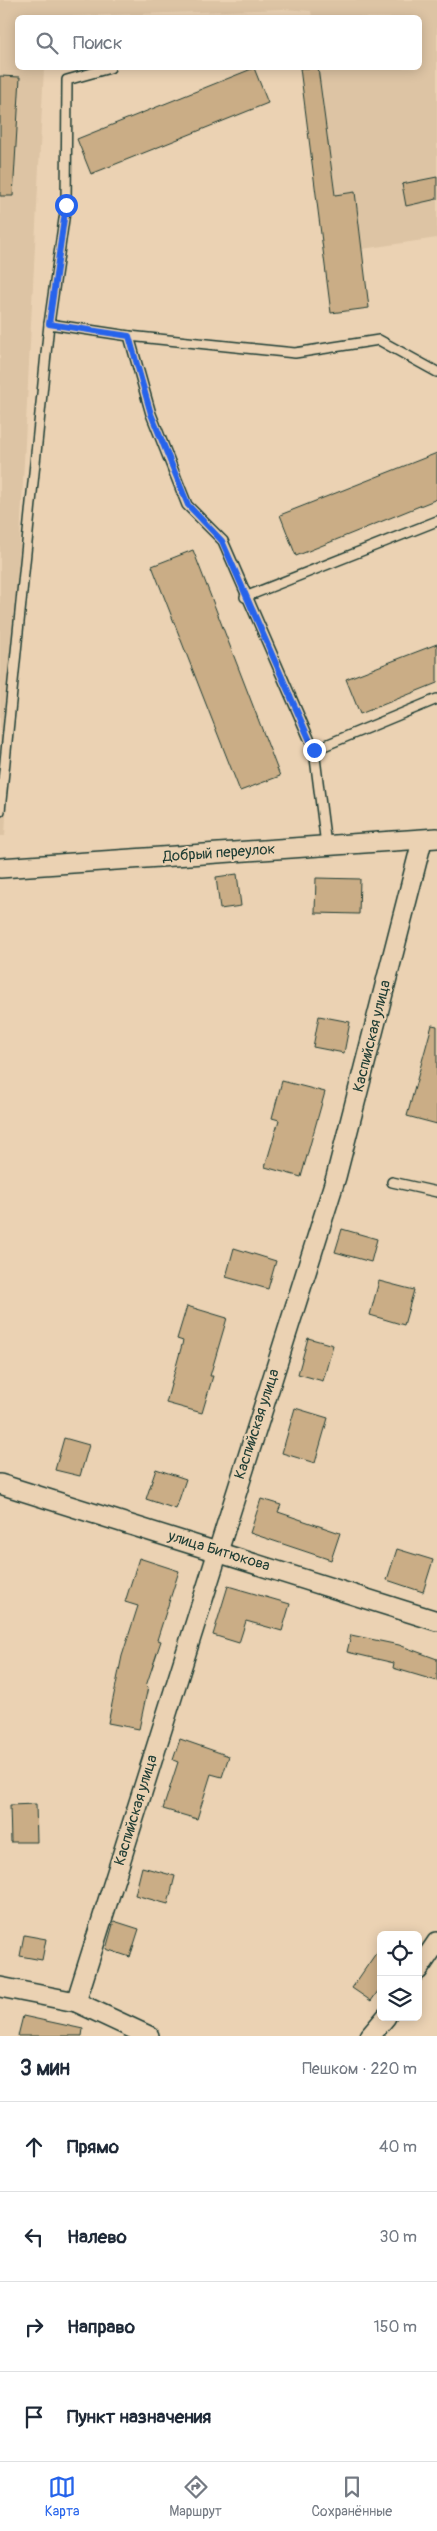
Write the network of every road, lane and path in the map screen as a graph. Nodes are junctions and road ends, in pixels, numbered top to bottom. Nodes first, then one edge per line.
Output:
1 (103, 70) edge
2 (49, 324) junction
3 (129, 336) junction
4 (437, 372) edge
5 (437, 521) edge
6 (245, 597) junction
7 (437, 699) edge
8 (314, 750) junction
9 (0, 811) edge
10 (429, 839) edge
11 (326, 845) junction
12 (0, 868) edge
13 (392, 1182) dead end
14 (437, 1192) edge
15 (0, 1484) edge
16 (217, 1550) junction
17 (437, 1621) edge
18 (437, 1942) edge
19 (422, 1964) edge
20 (0, 1987) edge
21 (76, 2002) junction
22 (383, 2021) edge
23 (149, 2036) edge
24 (370, 2036) edge

1 - 2 lane
2 - 3 lane
2 - 9 lane
3 - 4 lane
3 - 6 lane
5 - 6 lane
6 - 8 lane
7 - 8 lane
8 - 11 lane
10 - 11 street, Добрый переулок
10 - 16 street, Каспийская улица
11 - 12 street, Добрый переулок
13 - 14 lane
15 - 16 street, улица Битюкова
16 - 17 street, улица Битюкова
16 - 21 street, Каспийская улица
18 - 19 street
20 - 21 street
21 - 23 street
22 - 24 street

